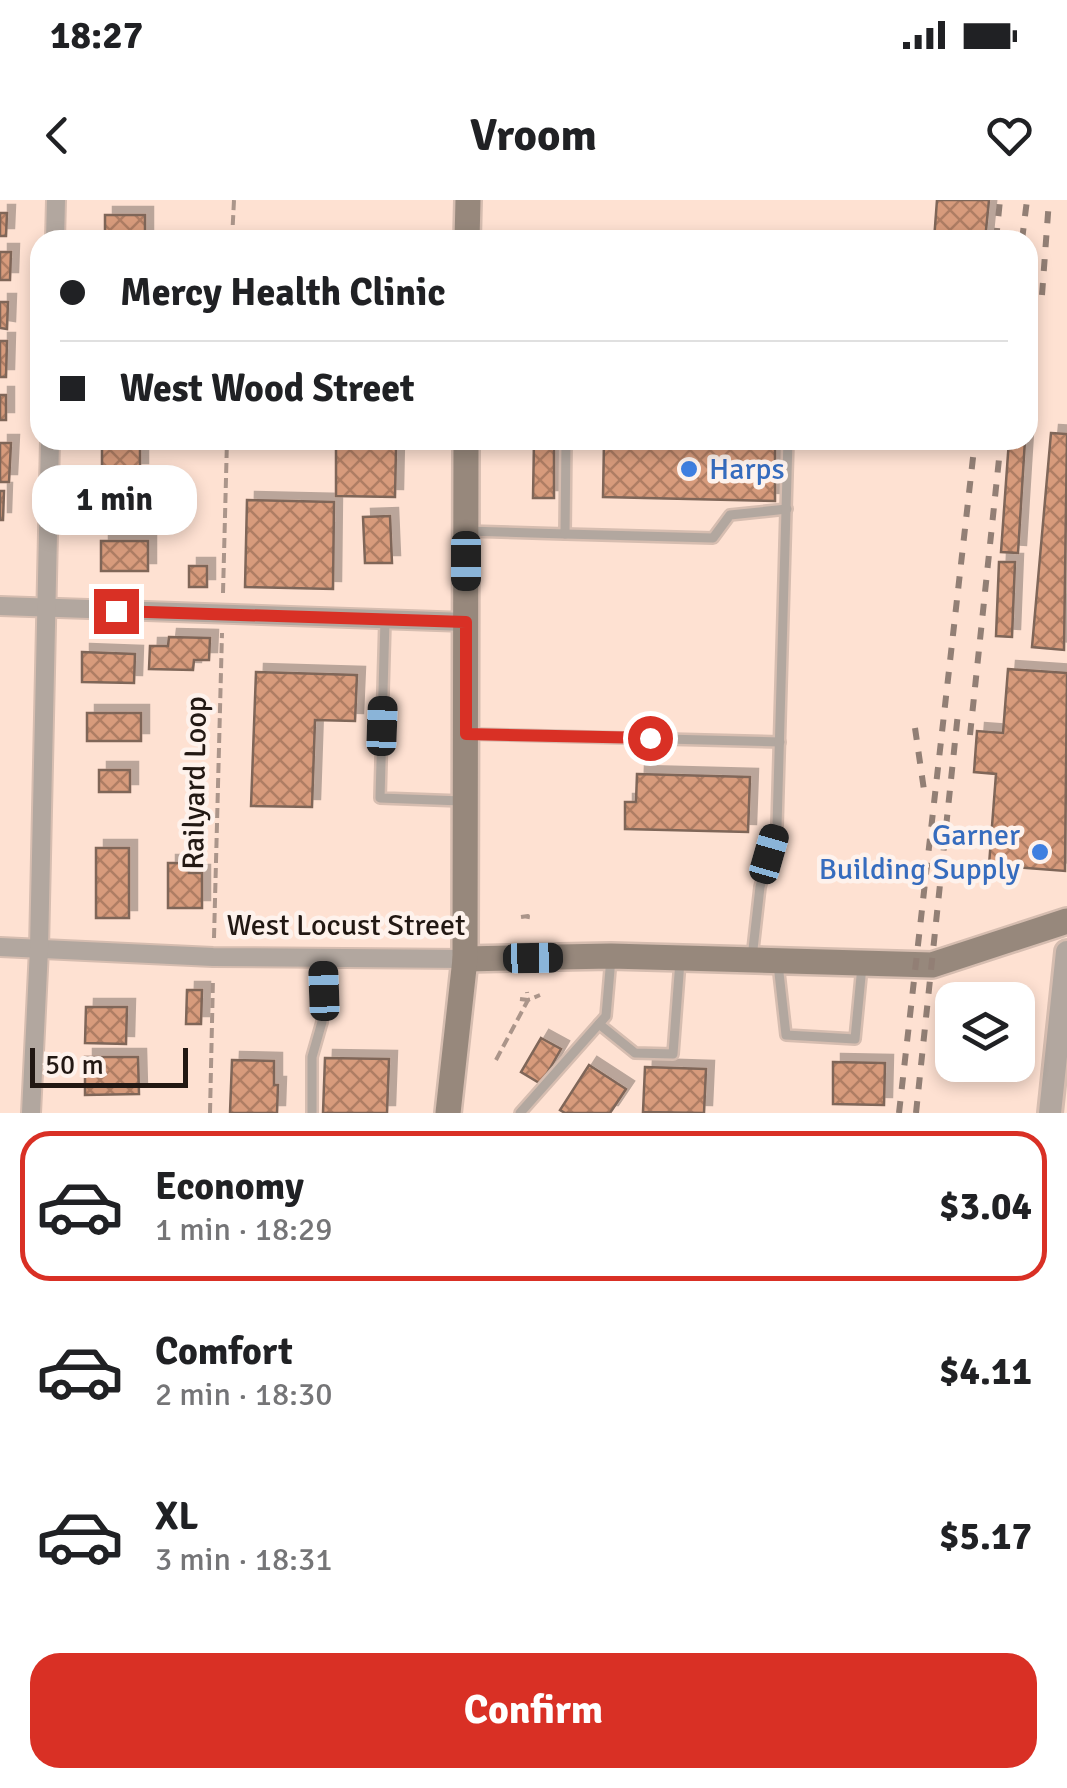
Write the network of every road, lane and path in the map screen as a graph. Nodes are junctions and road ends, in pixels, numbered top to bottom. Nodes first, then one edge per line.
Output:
1 (56, 200) edge
2 (234, 200) edge
3 (468, 200) edge
4 (55, 230) edge
5 (232, 230) edge
6 (467, 230) edge
7 (50, 450) edge
8 (227, 450) edge
9 (466, 450) edge
10 (566, 450) edge
11 (788, 450) edge
12 (787, 508) junction
13 (466, 531) junction
14 (565, 534) junction
15 (222, 599) dead end
16 (0, 606) edge
17 (45, 608) junction
18 (385, 620) junction
19 (466, 622) junction
20 (222, 626) dead end
21 (466, 734) junction
22 (780, 742) junction
23 (465, 801) junction
24 (521, 916) dead end
25 (1067, 920) edge
26 (527, 922) dead end
27 (439, 923) dead end
28 (430, 924) dead end
29 (213, 942) dead end
30 (0, 947) edge
31 (38, 949) junction
32 (1067, 952) edge
33 (611, 956) junction
34 (323, 958) junction
35 (680, 958) junction
36 (465, 959) junction
37 (752, 960) junction
38 (778, 962) junction
39 (862, 963) junction
40 (212, 976) dead end
41 (527, 992) dead end
42 (540, 996) dead end
43 (520, 999) dead end
44 (528, 1000) junction
45 (599, 1024) junction
46 (496, 1060) dead end
47 (1061, 1065) edge
48 (31, 1113) edge
49 (210, 1113) edge
50 (312, 1113) edge
51 (448, 1113) edge
52 (520, 1113) edge
53 (1050, 1113) edge

1 - 4 street
2 - 5 path
3 - 6 main road
7 - 17 street
8 - 15 path
9 - 13 main road
10 - 14 lane
11 - 12 lane
12 - 14 lane
12 - 22 lane
13 - 14 lane
13 - 19 main road
16 - 17 street
17 - 18 street
17 - 31 street
18 - 19 street
18 - 23 lane
19 - 21 main road
20 - 29 path, Railyard Loop
21 - 22 lane
21 - 23 main road
22 - 37 lane
23 - 36 main road
24 - 26 path
25 - 39 main road, West Locust Street
27 - 28 path
30 - 31 street, West Locust Street
31 - 34 street, West Locust Street
31 - 48 street
32 - 47 street
33 - 35 main road, West Locust Street
33 - 36 main road, West Locust Street
33 - 45 lane
34 - 36 street, West Locust Street
34 - 50 lane
35 - 37 main road, West Locust Street
35 - 45 lane
36 - 51 main road
37 - 38 main road, West Locust Street
38 - 39 main road, West Locust Street
38 - 39 lane
40 - 49 path
41 - 44 path
42 - 44 path
43 - 44 path
44 - 46 path
45 - 52 lane
47 - 53 street

